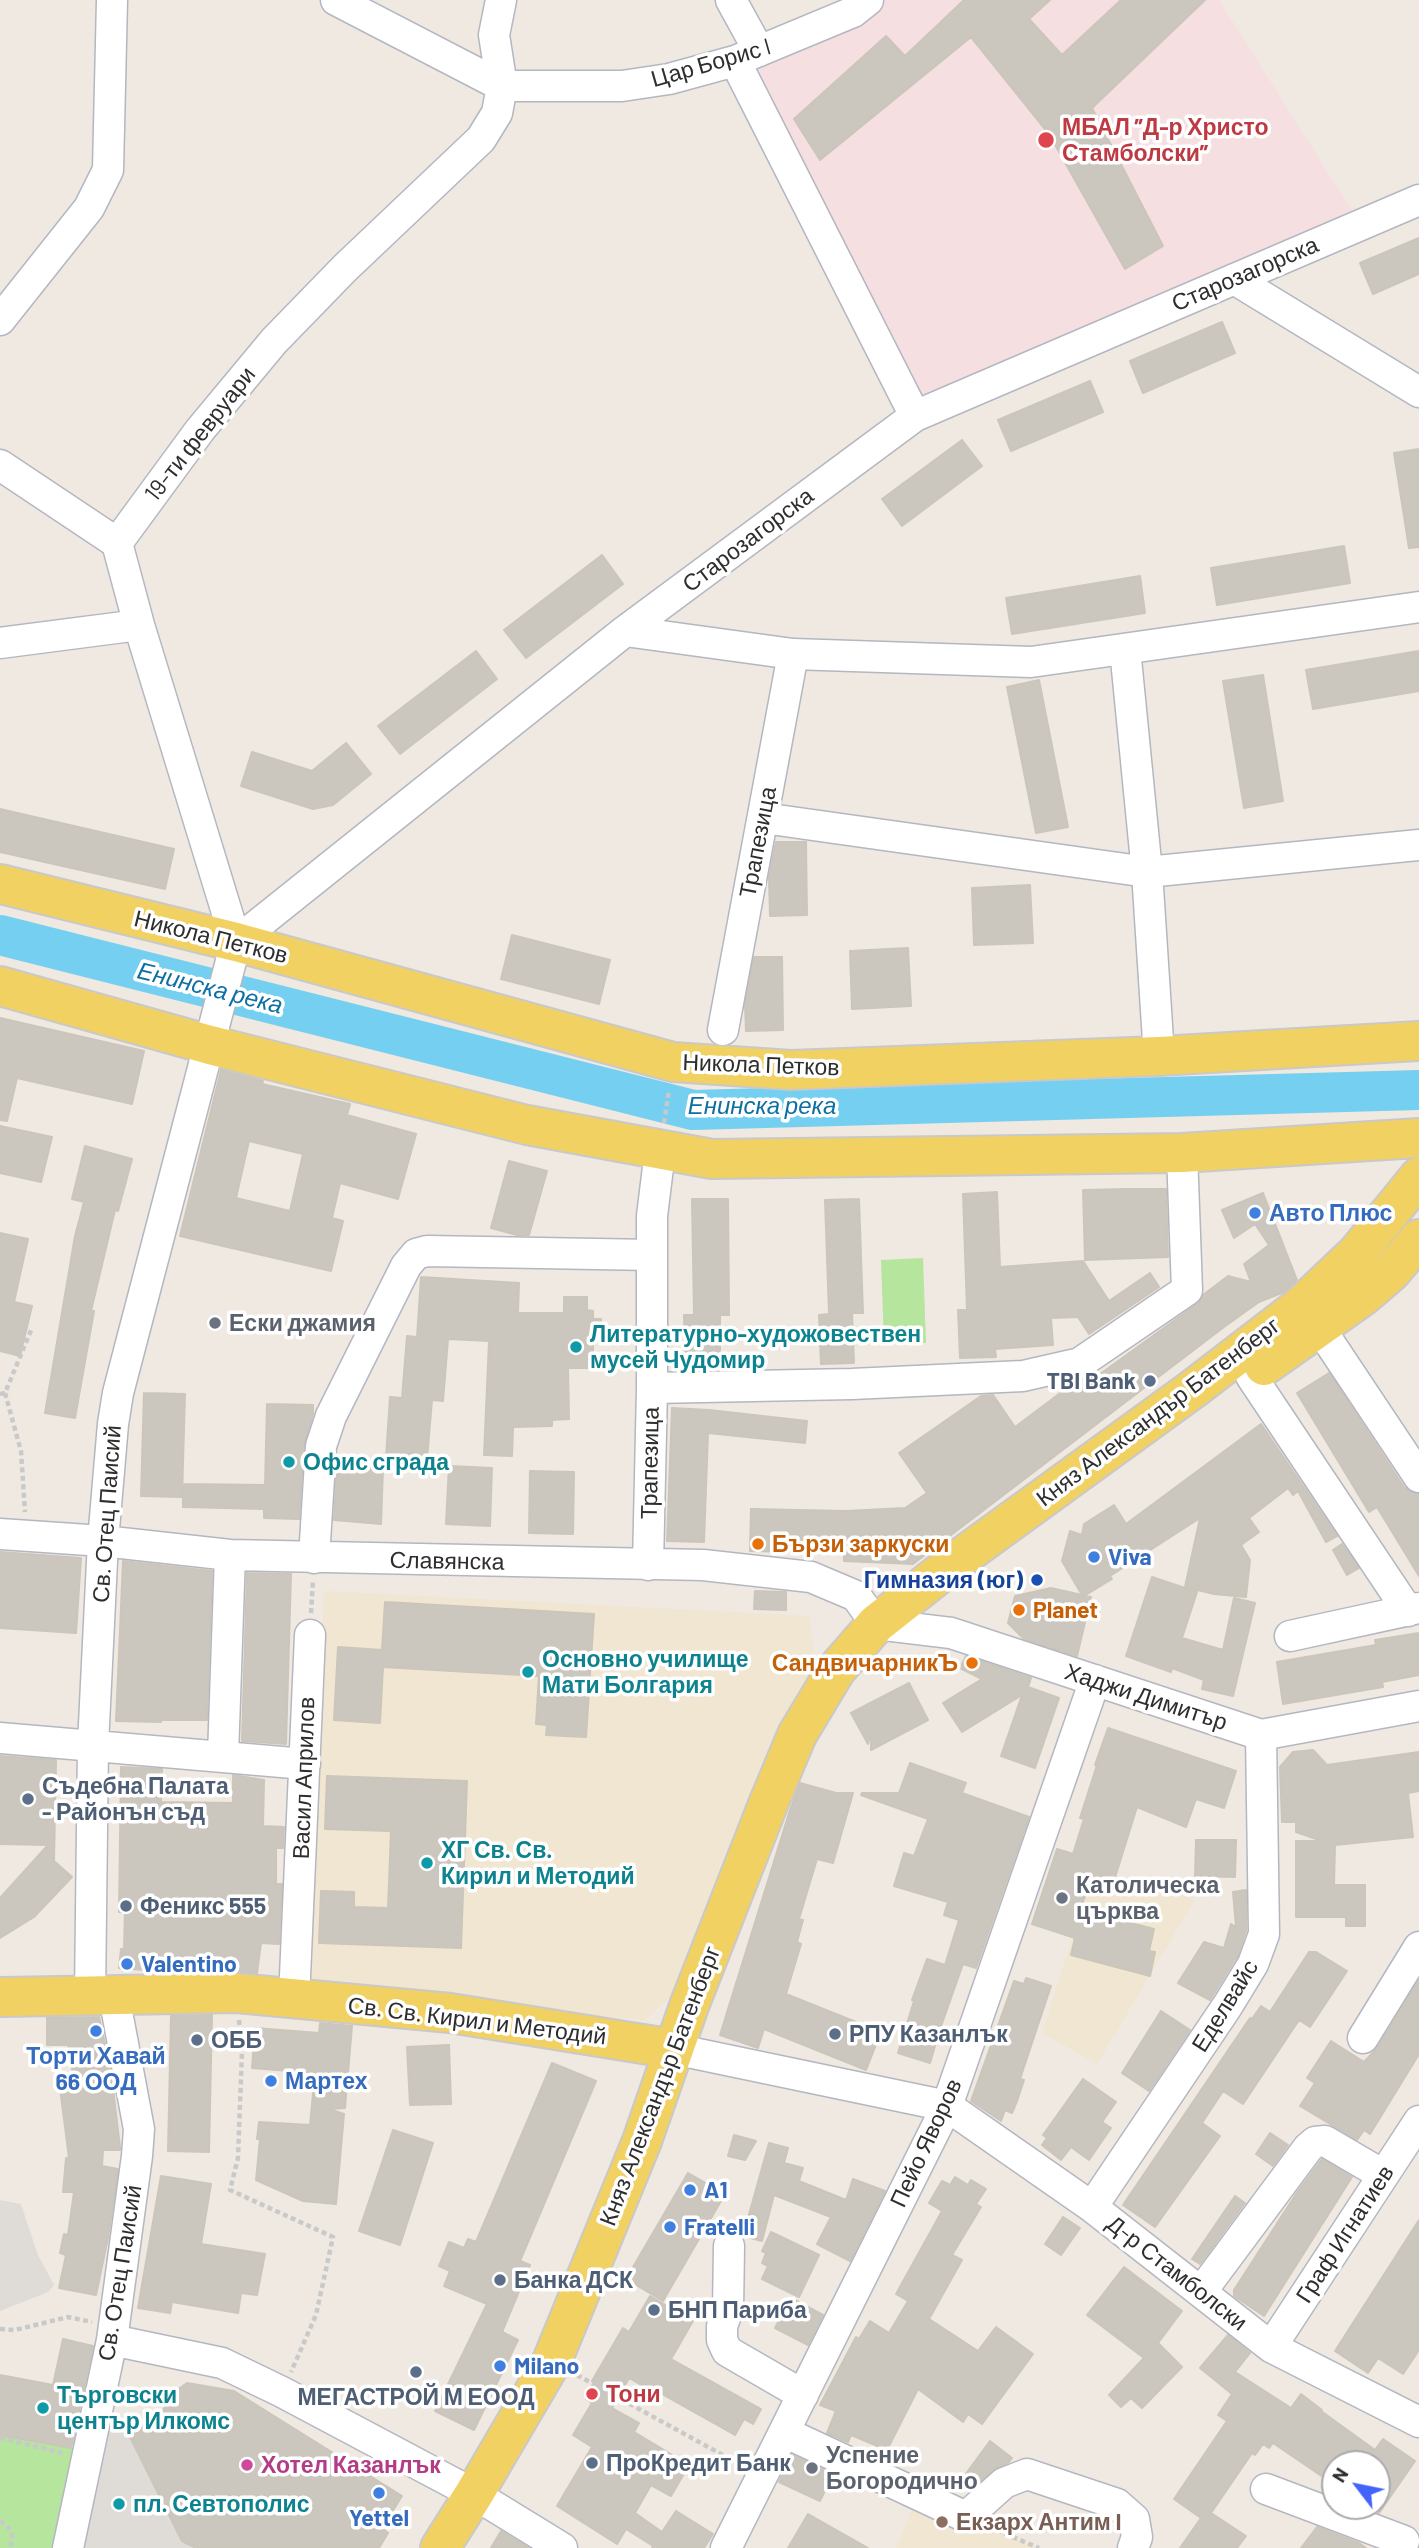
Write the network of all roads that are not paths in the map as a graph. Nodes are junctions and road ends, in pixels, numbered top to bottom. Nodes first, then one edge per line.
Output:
1 (112, 0) edge
2 (336, 0) edge
3 (501, 0) edge
4 (731, 0) edge
5 (868, 0) edge
6 (747, 56) junction
7 (502, 86) junction
8 (1419, 200) edge
9 (1234, 279) junction
10 (0, 320) edge
11 (1419, 392) edge
12 (915, 416) junction
13 (0, 465) edge
14 (117, 543) junction
15 (1419, 607) edge
16 (139, 625) junction
17 (625, 631) junction
18 (0, 643) edge
19 (1125, 649) junction
20 (793, 654) junction
21 (763, 818) junction
22 (1419, 845) edge
23 (1147, 872) junction
24 (0, 884) edge
25 (234, 952) junction
26 (0, 986) edge
27 (723, 1030) dead end
28 (212, 1036) junction
29 (1419, 1041) edge
30 (1160, 1056) junction
31 (662, 1138) junction
32 (1419, 1138) edge
33 (1182, 1153) junction
34 (1419, 1177) edge
35 (1417, 1244) edge
36 (652, 1255) junction
37 (1319, 1327) junction
38 (1251, 1376) junction
39 (652, 1388) junction
40 (1419, 1477) edge
41 (13, 1535) edge
42 (103, 1541) junction
43 (230, 1555) junction
44 (314, 1558) junction
45 (648, 1565) junction
46 (1413, 1610) edge
47 (876, 1624) junction
48 (310, 1635) road end
49 (1290, 1636) dead end
50 (1095, 1680) junction
51 (1419, 1706) edge
52 (1261, 1735) junction
53 (0, 1738) edge
54 (93, 1745) junction
55 (223, 1756) junction
56 (305, 1765) junction
57 (1419, 1947) edge
58 (102, 1996) junction
59 (0, 1997) edge
60 (294, 1999) junction
61 (1363, 2038) dead end
62 (674, 2049) junction
63 (947, 2106) junction
64 (1419, 2121) edge
65 (1383, 2175) junction
66 (1092, 2207) junction
67 (729, 2246) dead end
68 (1201, 2292) junction
69 (113, 2333) junction
70 (1271, 2347) junction
71 (803, 2395) junction
72 (1419, 2422) edge
73 (784, 2432) junction
74 (1266, 2489) dead end
75 (474, 2494) junction
76 (1407, 2536) edge
77 (68, 2548) edge
78 (440, 2548) edge
79 (562, 2548) edge
80 (726, 2548) edge
81 (1133, 2548) edge

1 - 10 street
2 - 7 street
3 - 7 street, 19-ти февруари
4 - 6 street
5 - 6 street, Цар Борис I
6 - 7 street, Цар Борис I
6 - 12 street
7 - 14 street, 19-ти февруари
8 - 9 street, Старозагорска
9 - 11 street
9 - 12 street, Старозагорска
12 - 17 street, Старозагорска
13 - 14 street
14 - 16 street
15 - 19 street
16 - 18 street
16 - 25 street
17 - 20 street
17 - 25 street, Старозагорска
19 - 20 street
19 - 23 street
20 - 21 street, Трапезица
21 - 23 street
21 - 27 street, Трапезица
22 - 23 street
23 - 30 street
24 - 25 main road, Никола Петков
25 - 28 street
25 - 30 main road, Никола Петков
26 - 28 main road
28 - 31 main road
28 - 42 street, Св. Отец Паисий
29 - 30 main road, Никола Петков
31 - 33 main road
31 - 36 street, Трапезица
32 - 33 main road
33 - 39 street
34 - 47 main road, Княз Александър Батенберг
35 - 37 main road, Княз Александър Батенберг
36 - 39 street, Трапезица
36 - 44 street
37 - 38 main road, Княз Александър Батенберг
37 - 40 street
38 - 46 street
38 - 47 main road, Княз Александър Батенберг
39 - 45 street, Трапезица
41 - 42 street, Славянска
42 - 43 street, Славянска
42 - 54 street, Св. Отец Паисий
43 - 44 street, Славянска
43 - 55 street
44 - 45 street, Славянска
45 - 47 street, Славянска
46 - 49 street
47 - 50 street, Хаджи Димитър
47 - 62 main road, Княз Александър Батенберг
48 - 56 street, Васил Априлов
50 - 52 street, Хаджи Димитър
50 - 63 street, Пейо Яворов
51 - 52 street, Хаджи Димитър
52 - 66 street, Еделвайс
53 - 54 street
54 - 55 street
54 - 58 street, Св. Отец Паисий
55 - 56 street
56 - 60 street, Васил Априлов
57 - 61 street
58 - 59 main road, Св. Св. Кирил и Методий
58 - 60 main road, Св. Св. Кирил и Методий
58 - 69 street, Св. Отец Паисий
60 - 62 main road, Св. Св. Кирил и Методий
62 - 63 street, Св. Св. Кирил и Методий
62 - 75 main road, Княз Александър Батенберг
63 - 66 street, Д-р Стамболски
63 - 71 street, Пейо Яворов
64 - 65 street, Граф Игнатиев
65 - 68 street
65 - 70 street, Граф Игнатиев
66 - 68 street, Д-р Стамболски
67 - 71 street
68 - 70 street, Д-р Стамболски
69 - 75 street
69 - 77 street, Св. Отец Паисий
70 - 72 street, Д-р Стамболски
71 - 73 street, Пейо Яворов
73 - 80 street, Пейо Яворов
73 - 81 street
74 - 76 street
75 - 78 main road, Княз Александър Батенберг
75 - 79 street

